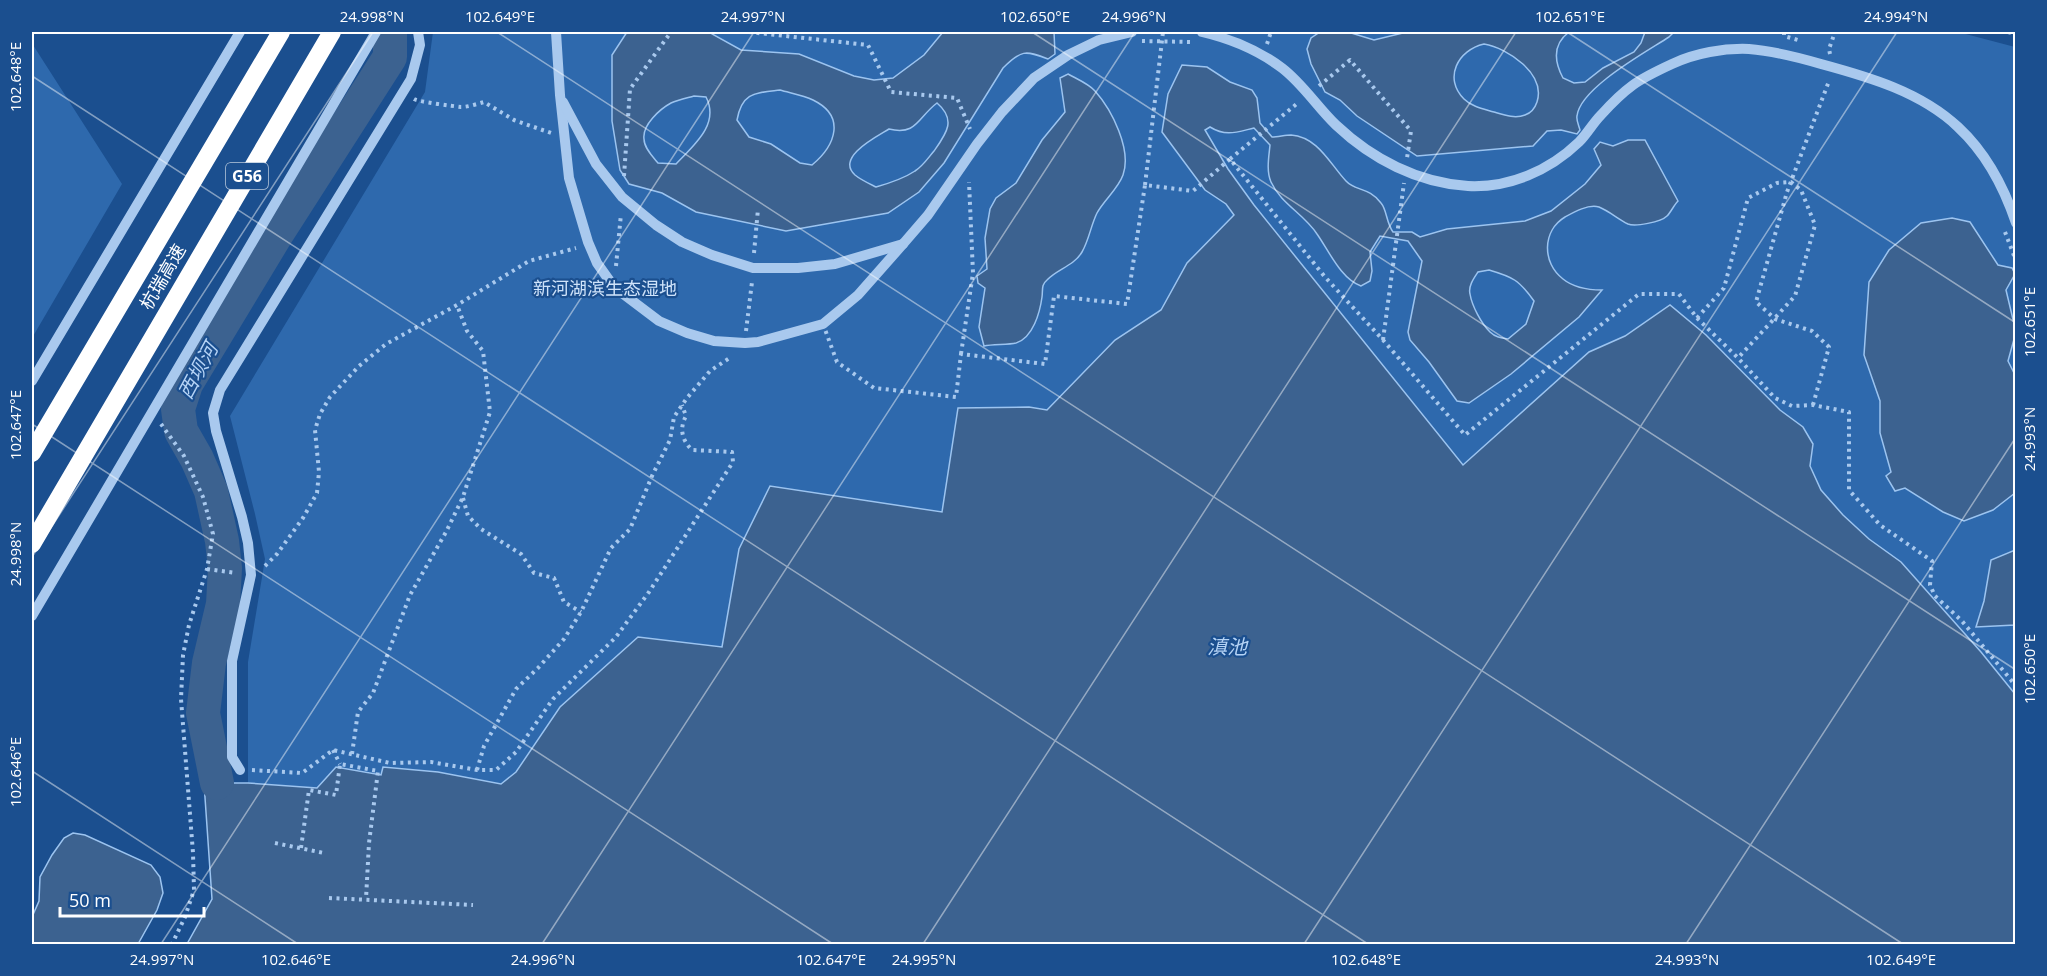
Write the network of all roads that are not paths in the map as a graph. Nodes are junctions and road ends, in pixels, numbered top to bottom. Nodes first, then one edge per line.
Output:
1 (240, 32) edge
2 (281, 32) edge
3 (332, 32) edge
4 (418, 32) edge
5 (556, 32) edge
6 (1202, 32) edge
7 (374, 34) edge
8 (1134, 36) edge
9 (560, 95) junction
10 (2016, 223) edge
11 (903, 244) junction
12 (32, 381) edge
13 (32, 453) edge
14 (32, 544) edge
15 (32, 616) edge
16 (240, 770) road end

1 - 12 street
2 - 13 highway, 杭瑞高速 / G56
3 - 14 highway, 杭瑞高速 / G56
4 - 16 street
5 - 9 street
6 - 10 street
7 - 15 street
8 - 11 street
9 - 11 street
9 - 11 street

